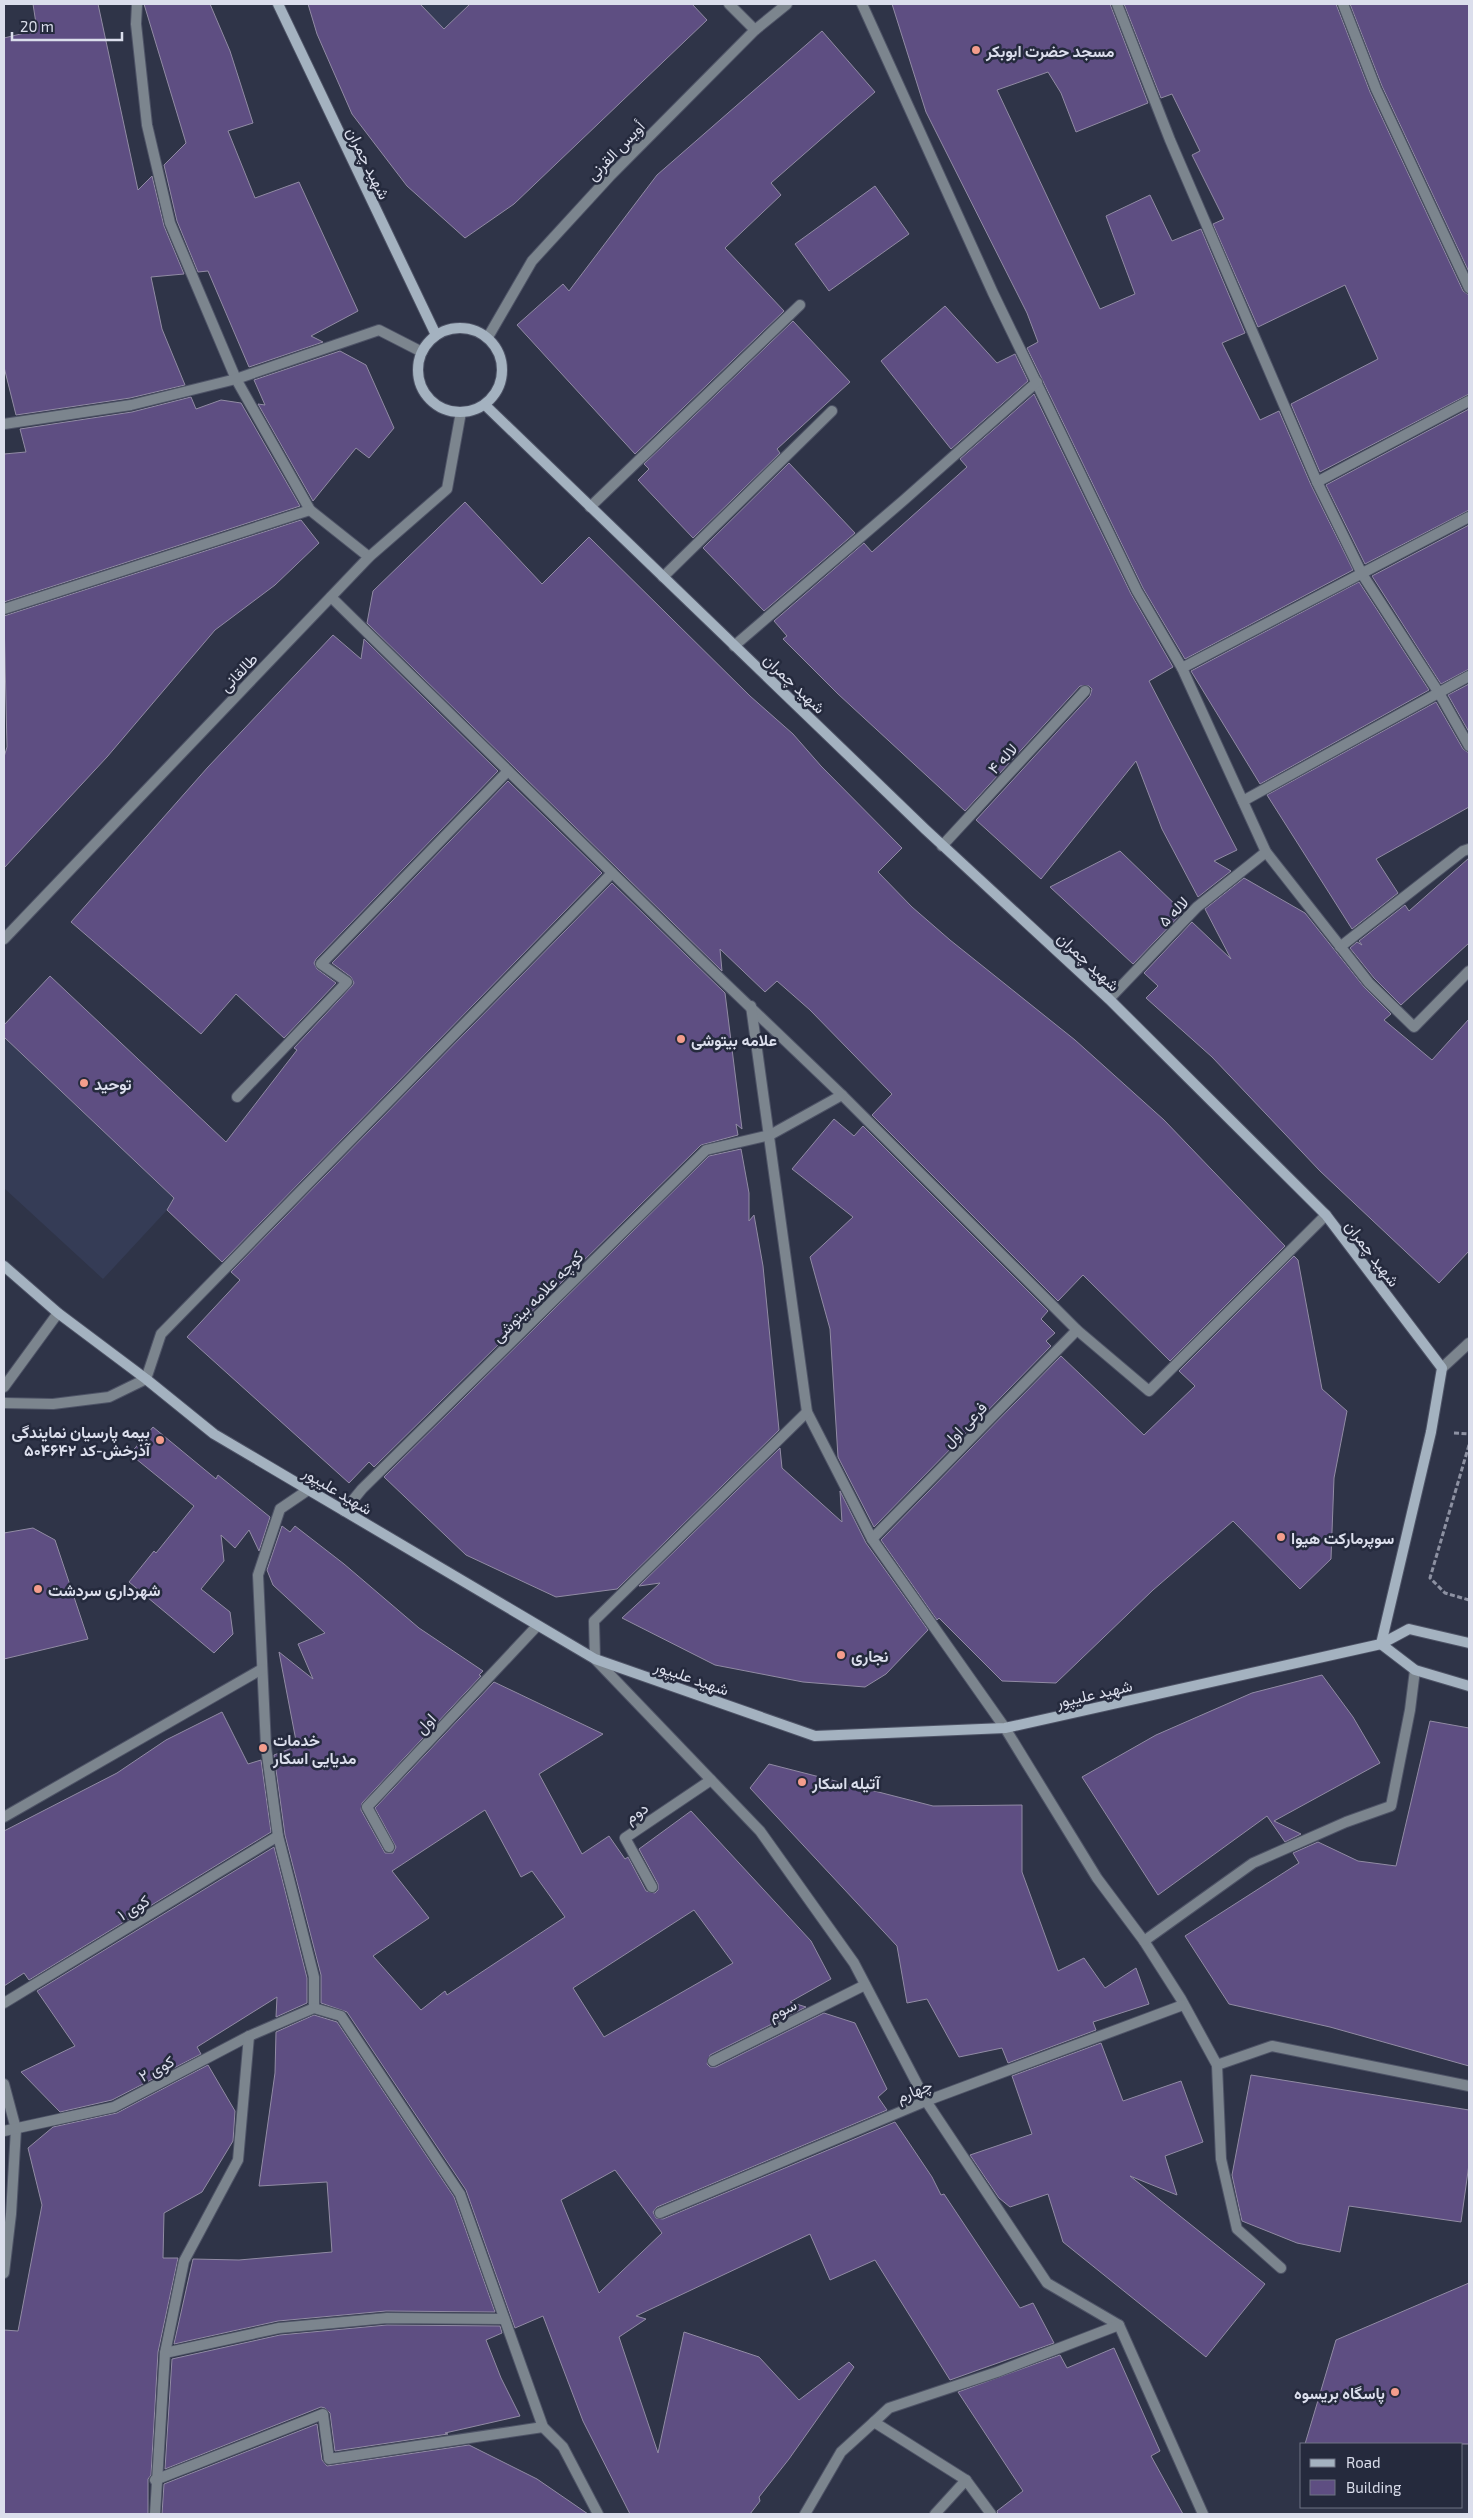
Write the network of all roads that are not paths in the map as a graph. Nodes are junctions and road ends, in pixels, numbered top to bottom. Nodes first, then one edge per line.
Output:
1 (137, 4) edge
2 (278, 4) edge
3 (729, 4) edge
4 (787, 4) edge
5 (862, 4) edge
6 (1117, 4) edge
7 (1343, 4) edge
8 (755, 30) junction
9 (1469, 288) edge
10 (800, 305) dead end
11 (436, 335) junction
12 (488, 338) junction
13 (422, 352) junction
14 (236, 379) junction
15 (1036, 382) junction
16 (1469, 401) edge
17 (484, 405) junction
18 (832, 411) dead end
19 (461, 412) junction
20 (4, 424) edge
21 (1317, 482) junction
22 (590, 507) junction
23 (310, 510) junction
24 (1469, 517) edge
25 (368, 557) junction
26 (1362, 574) junction
27 (663, 577) junction
28 (331, 597) junction
29 (4, 609) edge
30 (734, 646) junction
31 (1182, 668) junction
32 (1469, 676) edge
33 (1085, 691) dead end
34 (1438, 693) junction
35 (1469, 746) edge
36 (508, 771) junction
37 (1243, 802) junction
38 (942, 846) junction
39 (1469, 848) edge
40 (1266, 852) junction
41 (612, 873) junction
42 (4, 939) edge
43 (1340, 947) junction
44 (1469, 971) edge
45 (1109, 1000) junction
46 (751, 1006) junction
47 (842, 1095) junction
48 (237, 1096) dead end
49 (770, 1135) junction
50 (1326, 1216) junction
51 (4, 1266) edge
52 (58, 1313) junction
53 (1077, 1330) junction
54 (1469, 1343) edge
55 (1442, 1368) junction
56 (146, 1379) junction
57 (4, 1387) edge
58 (4, 1403) edge
59 (807, 1412) junction
60 (308, 1490) junction
61 (344, 1511) junction
62 (872, 1539) junction
63 (537, 1626) junction
64 (1469, 1643) edge
65 (1381, 1644) junction
66 (595, 1659) junction
67 (262, 1669) junction
68 (1415, 1670) junction
69 (1469, 1686) edge
70 (1005, 1728) junction
71 (711, 1780) junction
72 (4, 1817) edge
73 (278, 1836) junction
74 (389, 1848) dead end
75 (652, 1887) dead end
76 (1144, 1940) junction
77 (865, 1985) junction
78 (4, 2003) edge
79 (1183, 2004) junction
80 (314, 2008) junction
81 (248, 2036) junction
82 (713, 2060) dead end
83 (1217, 2064) junction
84 (4, 2084) edge
85 (1469, 2086) edge
86 (926, 2101) junction
87 (16, 2129) junction
88 (4, 2131) edge
89 (660, 2214) dead end
90 (1281, 2268) dead end
91 (4, 2273) edge
92 (504, 2319) junction
93 (1119, 2324) junction
94 (165, 2353) junction
95 (874, 2422) junction
96 (543, 2427) junction
97 (155, 2480) junction
98 (966, 2480) junction
99 (155, 2514) edge
100 (598, 2514) edge
101 (805, 2514) edge
102 (935, 2514) edge
103 (990, 2514) edge
104 (1203, 2514) edge

1 - 14 street
2 - 11 main road, شهید چمران
3 - 8 street
4 - 8 street, أویس القرنی
5 - 15 street
6 - 21 street
7 - 9 street
8 - 12 street, أویس القرنی
10 - 22 street
11 - 12 main road
11 - 13 main road
12 - 17 main road
13 - 14 street
13 - 19 main road
14 - 20 street
14 - 23 street
15 - 30 street
15 - 31 street
16 - 21 street
17 - 19 main road
17 - 22 main road, شهید چمران
18 - 27 street
19 - 25 street, طالقانی
21 - 26 street
22 - 27 main road, شهید چمران
23 - 25 street
23 - 29 street
24 - 26 street
25 - 28 street, طالقانی
26 - 31 street
26 - 34 street
27 - 30 main road, شهید چمران
28 - 36 street
28 - 42 street, طالقانی
30 - 38 main road, شهید چمران
31 - 37 street
32 - 34 street
33 - 38 street, لاله ۴
34 - 35 street
34 - 37 street
36 - 41 street
36 - 48 street
37 - 40 street
38 - 45 main road, شهید چمران
39 - 43 street
40 - 43 street
40 - 45 street, لاله ۵
41 - 46 street
41 - 56 street
43 - 44 street
45 - 50 main road, شهید چمران
46 - 47 street
46 - 49 street
47 - 49 street, کوچه علامه بیتوشی
47 - 53 street
49 - 59 street
49 - 61 street, کوچه علامه بیتوشی
50 - 53 street
50 - 55 main road, شهید چمران
51 - 52 main road, شهید علیپور
52 - 56 main road, شهید علیپور
52 - 57 street
53 - 62 street, فرعی اول
54 - 55 street
55 - 65 main road
56 - 58 street
56 - 60 main road, شهید علیپور
59 - 62 street
59 - 66 street
60 - 61 main road, شهید علیپور
60 - 67 street
61 - 63 main road, شهید علیپور
62 - 70 street
63 - 66 main road, شهید علیپور
63 - 74 street, اول
64 - 65 main road, شهید علیپور
65 - 68 main road
65 - 70 main road, شهید علیپور
66 - 70 main road, شهید علیپور
66 - 71 street
67 - 72 street
67 - 73 street
68 - 69 main road
68 - 76 street
70 - 76 street
71 - 75 street, دوم
71 - 77 street
73 - 78 street, کوی ۱
73 - 80 street
76 - 79 street
77 - 82 street, سوم
77 - 86 street
79 - 83 street
79 - 86 street, چهارم
80 - 81 street, کوی ۲
80 - 92 street
81 - 87 street, کوی ۲
81 - 94 street
83 - 85 street
83 - 90 street
84 - 87 street
86 - 89 street, چهارم
86 - 93 street
87 - 88 street, کوی ۲
87 - 91 street
92 - 94 street
92 - 96 street
93 - 95 street
93 - 104 street
94 - 97 street
95 - 98 street
95 - 101 street
96 - 97 street
96 - 100 street
97 - 99 street
98 - 102 street
98 - 103 street

